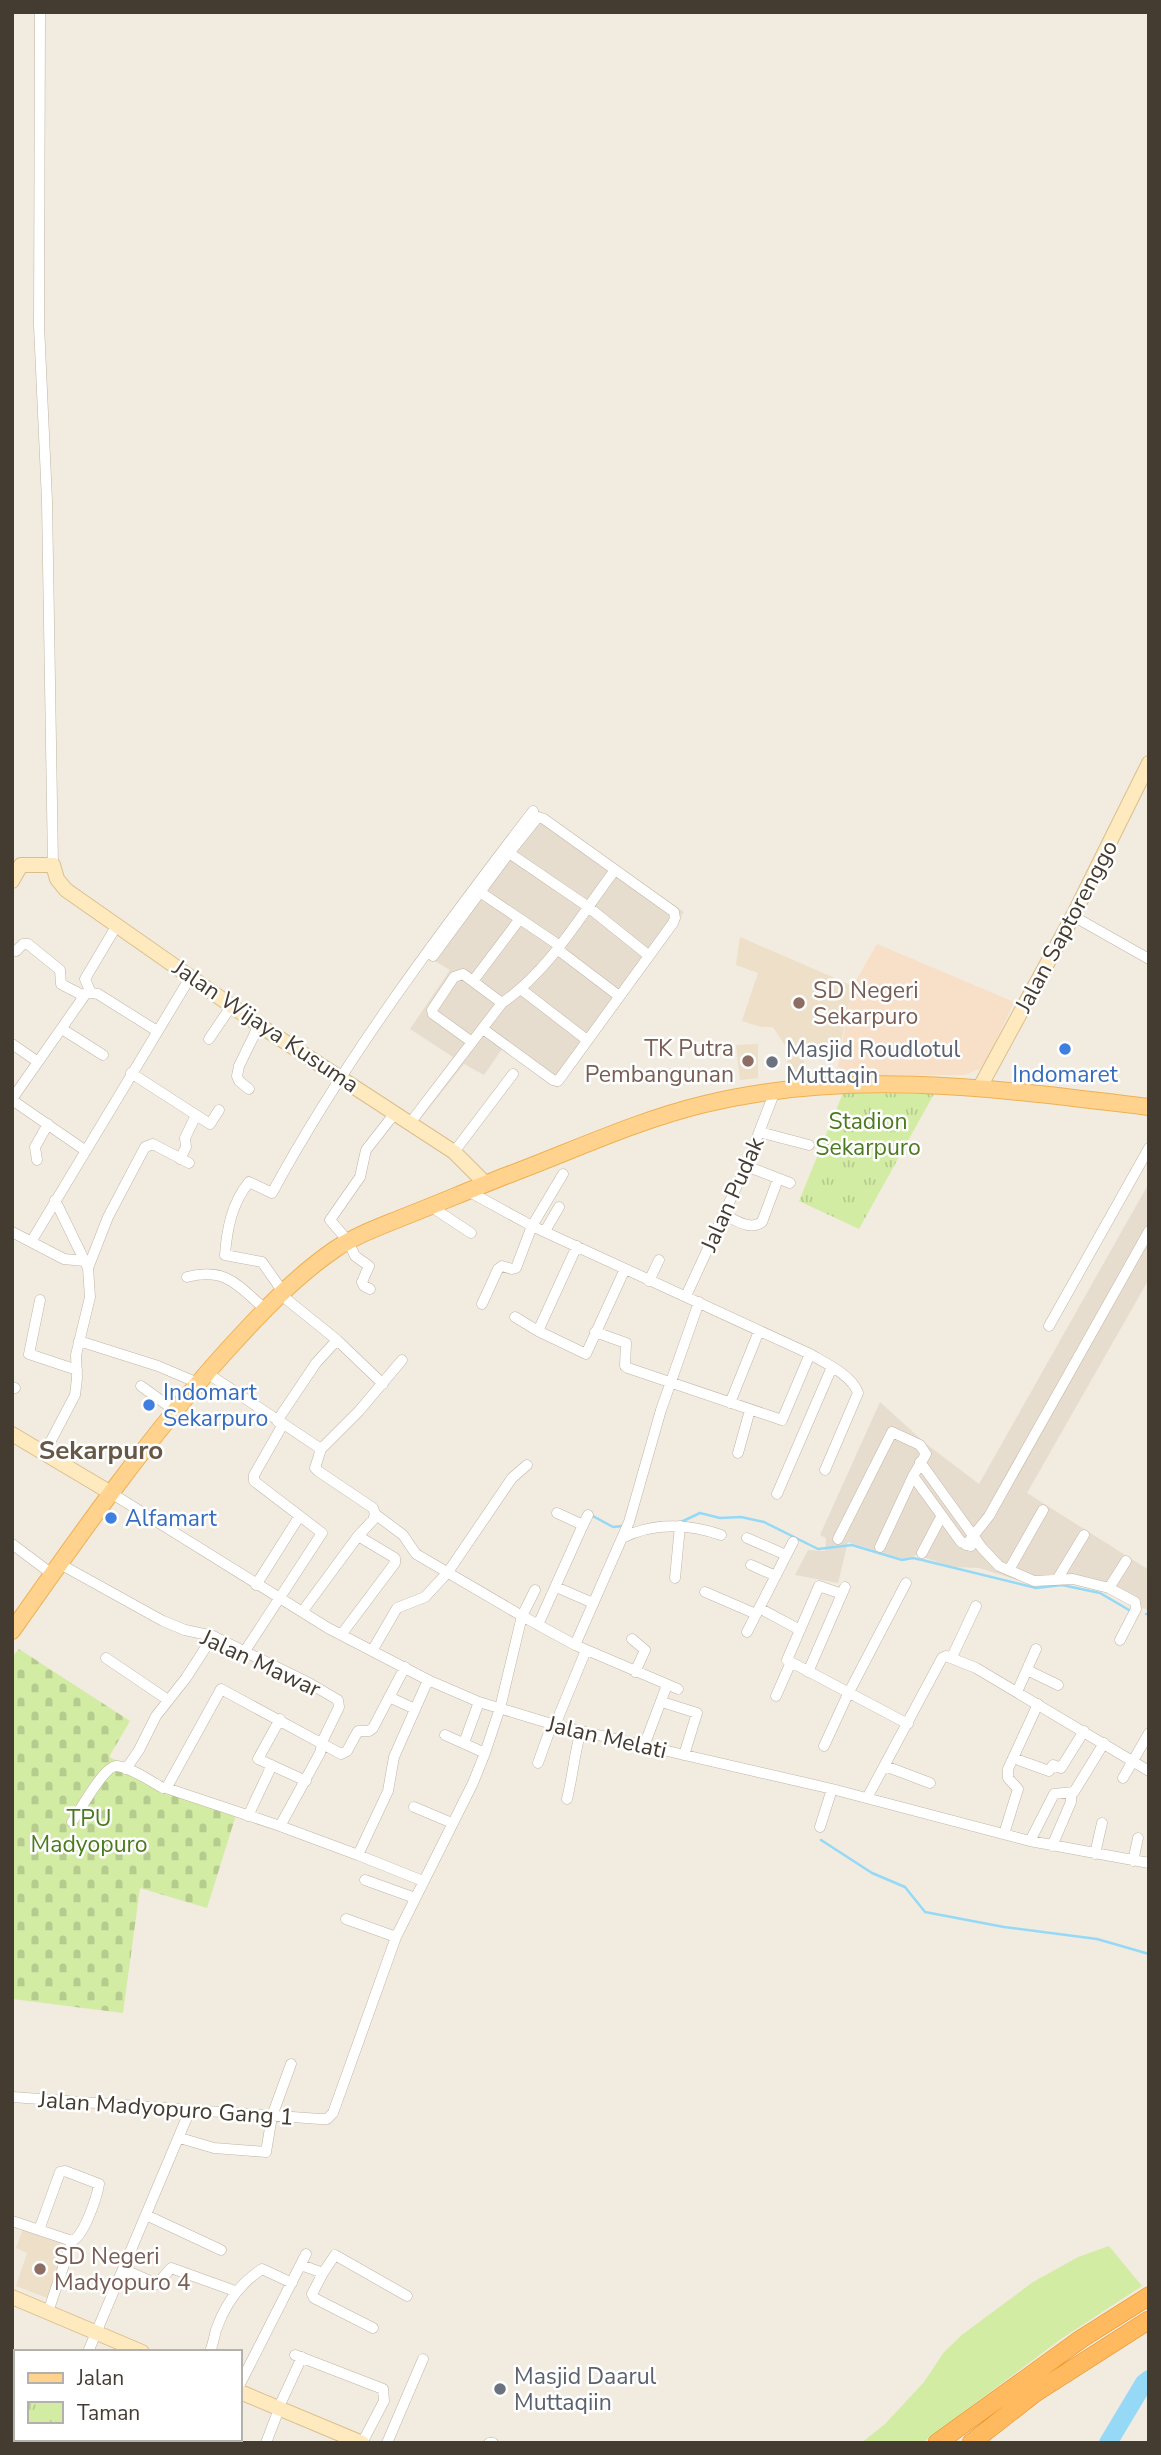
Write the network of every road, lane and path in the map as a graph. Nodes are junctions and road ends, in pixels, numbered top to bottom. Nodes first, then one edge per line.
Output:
1 (40, 12) edge
2 (1149, 763) edge
3 (533, 811) dead end
4 (509, 853) junction
5 (17, 865) edge
6 (53, 865) junction
7 (615, 870) junction
8 (12, 881) edge
9 (480, 892) junction
10 (587, 906) junction
11 (1073, 916) junction
12 (519, 920) junction
13 (117, 925) junction
14 (559, 947) junction
15 (12, 950) edge
16 (648, 955) junction
17 (433, 956) dead end
18 (1149, 959) edge
19 (191, 976) junction
20 (473, 981) junction
21 (522, 990) junction
22 (87, 994) junction
23 (619, 996) junction
24 (502, 1003) junction
25 (232, 1005) junction
26 (259, 1025) junction
27 (62, 1029) junction
28 (483, 1029) junction
29 (158, 1031) junction
30 (209, 1039) dead end
31 (587, 1040) junction
32 (472, 1042) junction
33 (12, 1044) edge
34 (103, 1055) dead end
35 (38, 1062) junction
36 (131, 1073) junction
37 (513, 1074) dead end
38 (340, 1078) junction
39 (980, 1087) junction
40 (249, 1089) dead end
41 (776, 1090) junction
42 (12, 1100) edge
43 (1149, 1107) edge
44 (219, 1110) dead end
45 (395, 1113) junction
46 (196, 1115) junction
47 (410, 1123) junction
48 (48, 1124) junction
49 (759, 1132) junction
50 (809, 1144) dead end
51 (1149, 1148) edge
52 (86, 1151) junction
53 (454, 1152) junction
54 (37, 1160) dead end
55 (746, 1166) junction
56 (563, 1174) dead end
57 (778, 1179) junction
58 (790, 1183) dead end
59 (486, 1184) junction
60 (467, 1191) junction
61 (55, 1200) junction
62 (430, 1206) junction
63 (559, 1207) dead end
64 (724, 1215) junction
65 (532, 1226) junction
66 (545, 1231) junction
67 (1149, 1231) edge
68 (12, 1232) edge
69 (471, 1233) dead end
70 (348, 1241) junction
71 (31, 1242) junction
72 (577, 1246) junction
73 (659, 1260) dead end
74 (86, 1265) junction
75 (625, 1269) junction
76 (187, 1277) dead end
77 (649, 1280) junction
78 (370, 1289) dead end
79 (282, 1293) junction
80 (686, 1296) junction
81 (40, 1300) dead end
82 (699, 1302) junction
83 (482, 1304) dead end
84 (265, 1309) junction
85 (515, 1317) dead end
86 (1049, 1326) dead end
87 (538, 1331) junction
88 (759, 1331) junction
89 (595, 1332) junction
90 (337, 1340) junction
91 (79, 1341) junction
92 (810, 1354) junction
93 (402, 1360) dead end
94 (832, 1367) junction
95 (77, 1370) junction
96 (202, 1378) junction
97 (671, 1381) junction
98 (383, 1384) junction
99 (141, 1386) dead end
100 (730, 1403) junction
101 (174, 1410) junction
102 (750, 1410) junction
103 (280, 1423) junction
104 (12, 1434) edge
105 (321, 1449) junction
106 (45, 1452) junction
107 (738, 1453) dead end
108 (920, 1462) junction
109 (527, 1465) dead end
110 (825, 1470) dead end
111 (913, 1476) junction
112 (111, 1493) junction
113 (777, 1494) dead end
114 (1043, 1510) dead end
115 (557, 1513) dead end
116 (376, 1514) junction
117 (299, 1517) junction
118 (941, 1517) junction
119 (680, 1526) junction
120 (625, 1531) junction
121 (722, 1535) dead end
122 (1084, 1535) dead end
123 (358, 1536) junction
124 (974, 1536) junction
125 (747, 1538) dead end
126 (838, 1539) dead end
127 (793, 1542) dead end
128 (12, 1544) edge
129 (966, 1545) junction
130 (880, 1546) dead end
131 (982, 1548) junction
132 (922, 1553) dead end
133 (786, 1555) junction
134 (1126, 1561) dead end
135 (751, 1565) dead end
136 (56, 1569) junction
137 (1009, 1570) junction
138 (448, 1572) junction
139 (776, 1576) junction
140 (675, 1578) dead end
141 (1058, 1578) junction
142 (906, 1583) dead end
143 (256, 1585) junction
144 (556, 1587) junction
145 (1109, 1588) junction
146 (535, 1590) dead end
147 (705, 1592) dead end
148 (280, 1600) junction
149 (593, 1603) junction
150 (975, 1606) dead end
151 (758, 1611) junction
152 (302, 1612) junction
153 (522, 1616) junction
154 (538, 1625) junction
155 (800, 1630) junction
156 (12, 1631) edge
157 (747, 1632) dead end
158 (341, 1635) junction
159 (213, 1636) junction
160 (632, 1639) dead end
161 (1120, 1640) dead end
162 (575, 1645) junction
163 (1036, 1649) dead end
164 (586, 1650) junction
165 (245, 1651) junction
166 (372, 1651) junction
167 (952, 1657) junction
168 (106, 1658) dead end
169 (790, 1662) junction
170 (405, 1667) junction
171 (1027, 1670) junction
172 (635, 1672) junction
173 (808, 1672) junction
174 (428, 1679) junction
175 (667, 1685) junction
176 (1058, 1685) dead end
177 (678, 1689) dead end
178 (1017, 1692) junction
179 (848, 1694) junction
180 (776, 1696) dead end
181 (389, 1697) junction
182 (168, 1700) junction
183 (479, 1702) junction
184 (662, 1702) junction
185 (1038, 1704) junction
186 (415, 1709) junction
187 (499, 1709) junction
188 (279, 1719) junction
189 (908, 1724) junction
190 (553, 1725) junction
191 (581, 1731) junction
192 (1084, 1731) junction
193 (1149, 1733) edge
194 (445, 1735) dead end
195 (464, 1743) junction
196 (1104, 1743) junction
197 (323, 1744) junction
198 (644, 1746) junction
199 (824, 1746) dead end
200 (485, 1753) junction
201 (684, 1755) junction
202 (1013, 1758) junction
203 (538, 1763) dead end
204 (1133, 1763) junction
205 (272, 1766) junction
206 (885, 1766) junction
207 (127, 1769) junction
208 (1149, 1771) edge
209 (1123, 1778) dead end
210 (306, 1781) junction
211 (930, 1783) dead end
212 (166, 1788) junction
213 (832, 1789) junction
214 (1071, 1794) junction
215 (867, 1798) junction
216 (567, 1799) dead end
217 (414, 1807) dead end
218 (248, 1816) junction
219 (72, 1822) dead end
220 (452, 1823) junction
221 (1102, 1823) dead end
222 (280, 1826) junction
223 (820, 1827) dead end
224 (1004, 1834) junction
225 (1138, 1838) dead end
226 (1030, 1841) junction
227 (1052, 1846) junction
228 (1094, 1854) junction
229 (358, 1856) junction
230 (1133, 1861) junction
231 (1149, 1863) edge
232 (365, 1880) dead end
233 (423, 1881) junction
234 (415, 1898) junction
235 (346, 1920) dead end
236 (396, 1937) junction
237 (290, 2064) dead end
238 (12, 2096) edge
239 (190, 2110) junction
240 (272, 2116) junction
241 (180, 2138) junction
242 (146, 2215) junction
243 (12, 2221) edge
244 (39, 2230) junction
245 (72, 2241) junction
246 (221, 2250) dead end
247 (306, 2255) dead end
248 (301, 2265) junction
249 (123, 2269) junction
250 (323, 2273) junction
251 (292, 2283) junction
252 (235, 2291) junction
253 (407, 2296) dead end
254 (1149, 2296) edge
255 (12, 2297) edge
256 (48, 2312) junction
257 (1149, 2320) edge
258 (373, 2328) dead end
259 (96, 2332) junction
260 (89, 2350) edge
261 (137, 2350) edge
262 (211, 2350) edge
263 (423, 2359) dead end
264 (242, 2381) edge
265 (242, 2393) edge
266 (279, 2409) junction
267 (266, 2443) edge
268 (362, 2443) edge
269 (387, 2443) edge
270 (937, 2443) edge
271 (971, 2443) edge

1 - 6 street
2 - 11 street, Jalan Saptorenggo
3 - 38 street
4 - 7 street
4 - 9 street
4 - 10 street
5 - 6 street
5 - 8 street
6 - 13 street, Jalan Wijaya Kusuma
7 - 10 street
7 - 16 street
9 - 12 street
9 - 17 street
10 - 14 street
10 - 16 street
11 - 18 street
11 - 39 street, Jalan Saptorenggo
12 - 14 street
12 - 20 street
13 - 19 street, Jalan Wijaya Kusuma
13 - 22 street
14 - 21 street
14 - 23 street
15 - 22 street
16 - 23 street
19 - 25 street, Jalan Wijaya Kusuma
19 - 29 street
20 - 24 street
20 - 32 street
21 - 24 street
21 - 31 street
22 - 27 street
22 - 29 street
23 - 31 street
24 - 28 street
25 - 26 street, Jalan Wijaya Kusuma
25 - 30 street
26 - 38 street, Jalan Wijaya Kusuma
26 - 40 street
27 - 34 street
27 - 35 street
28 - 31 street
28 - 32 street
29 - 36 street
32 - 47 street
33 - 35 street
35 - 42 street
36 - 46 street
36 - 52 street
37 - 53 street
38 - 45 street, Jalan Wijaya Kusuma
38 - 79 street
39 - 41 main road
39 - 43 main road
41 - 49 street, Jalan Pudak
41 - 59 main road
42 - 48 street
44 - 46 street
45 - 47 street, Jalan Wijaya Kusuma
45 - 70 street
46 - 74 street
47 - 53 street, Jalan Wijaya Kusuma
48 - 52 street
48 - 54 street
49 - 50 street
49 - 55 street, Jalan Pudak
51 - 86 street
52 - 61 street
53 - 59 street, Jalan Wijaya Kusuma
55 - 57 street
55 - 64 street, Jalan Pudak
56 - 65 street
57 - 58 street
57 - 64 street
59 - 60 main road
60 - 62 main road
60 - 65 street
61 - 71 street
61 - 74 street
62 - 69 street
62 - 70 main road
63 - 66 street
64 - 80 street, Jalan Pudak
65 - 66 street
65 - 83 street
66 - 72 street
67 - 124 street
68 - 71 street
70 - 78 street
70 - 79 main road
71 - 74 street
72 - 75 street
72 - 87 street
73 - 77 street
74 - 91 street
75 - 77 street
75 - 89 street
76 - 84 street
77 - 80 street
79 - 84 main road
79 - 90 street
80 - 82 street
81 - 95 street
82 - 88 street
82 - 97 street
84 - 96 main road
85 - 87 street
87 - 89 street
88 - 92 street
88 - 100 street
89 - 97 street
90 - 98 street
90 - 103 street
91 - 95 street
91 - 96 street
92 - 94 street
92 - 102 street
93 - 98 street
94 - 110 street
94 - 113 street
95 - 106 street
96 - 101 main road
96 - 103 street
97 - 100 street
97 - 120 street
98 - 105 street
99 - 101 street
100 - 102 street
101 - 112 main road
102 - 107 street
103 - 105 street
103 - 117 street
104 - 106 street
105 - 116 street
106 - 112 street
108 - 111 street
108 - 124 street
108 - 126 street
109 - 138 street
111 - 118 street
111 - 130 street
112 - 136 main road
112 - 143 street, Jalan Melati
114 - 137 street
115 - 144 street
116 - 123 street
116 - 138 street
117 - 143 street
117 - 148 street
118 - 129 street
118 - 132 street
119 - 120 street
119 - 121 street
119 - 140 street
120 - 149 street
122 - 141 street
123 - 152 street
123 - 158 street
124 - 129 street
124 - 131 street
125 - 133 street
127 - 133 street
128 - 136 street, Jalan Mawar
129 - 131 street
131 - 137 street
133 - 139 street
134 - 145 street
135 - 139 street
136 - 156 main road
136 - 159 street, Jalan Mawar
137 - 141 street
138 - 153 street
138 - 166 street
139 - 151 street
141 - 145 street
142 - 179 street
143 - 148 street, Jalan Melati
144 - 149 street
144 - 154 street
145 - 161 street
146 - 153 street
147 - 151 street
148 - 152 street, Jalan Melati
148 - 165 street
149 - 162 street
150 - 167 street
151 - 155 street
151 - 157 street
152 - 158 street, Jalan Melati
153 - 154 street
153 - 187 street
154 - 162 street
155 - 169 street
155 - 173 street
158 - 166 street, Jalan Melati
159 - 165 street, Jalan Mawar
159 - 182 street
160 - 172 street
162 - 164 street
163 - 171 street
164 - 172 street
164 - 190 street
165 - 197 street, Jalan Mawar
166 - 170 street, Jalan Melati
167 - 178 street
167 - 189 street
168 - 182 street
169 - 173 street
169 - 180 street
170 - 174 street, Jalan Melati
170 - 181 street
171 - 176 street
171 - 178 street
172 - 175 street
173 - 179 street
174 - 183 street, Jalan Melati
174 - 186 street
175 - 177 street
175 - 184 street
178 - 185 street
179 - 189 street
179 - 199 street
181 - 186 street
181 - 197 street
182 - 207 street
183 - 187 street, Jalan Melati
183 - 195 street
184 - 198 street
184 - 201 street
185 - 192 street
185 - 202 street
186 - 229 street
187 - 190 street, Jalan Melati
187 - 200 street
188 - 197 street
188 - 205 street
188 - 212 street
189 - 206 street
190 - 191 street, Jalan Melati
190 - 203 street
191 - 198 street, Jalan Melati
191 - 216 street
192 - 196 street
192 - 202 street
193 - 204 street
194 - 195 street
195 - 200 street
196 - 204 street
196 - 214 street
197 - 210 street, Jalan Mawar
198 - 201 street, Jalan Melati
200 - 220 street
201 - 213 street, Jalan Melati
202 - 224 street
204 - 208 street
204 - 209 street
205 - 210 street
205 - 218 street
206 - 211 street
206 - 215 street
207 - 212 street
207 - 219 street
210 - 222 street, Jalan Mawar
212 - 218 street
213 - 215 street, Jalan Melati
213 - 223 street
214 - 226 street
214 - 227 street
215 - 224 street, Jalan Melati
217 - 220 street
218 - 222 street
220 - 233 street
221 - 228 street
222 - 229 street
224 - 226 street, Jalan Melati
225 - 230 street
226 - 227 street, Jalan Melati
227 - 228 street, Jalan Melati
228 - 230 street, Jalan Melati
229 - 233 street
230 - 231 street, Jalan Melati
232 - 234 street
233 - 234 street
234 - 236 street
235 - 236 street
236 - 240 street, Jalan Madyopuro Gang 1
237 - 240 street
238 - 239 street, Jalan Madyopuro Gang 1
239 - 240 street, Jalan Madyopuro Gang 1
239 - 241 street
240 - 241 street
241 - 242 street
242 - 246 street
242 - 249 street
243 - 244 street
244 - 245 street
244 - 245 street
245 - 256 street
247 - 248 street
248 - 250 street
248 - 251 street
249 - 252 street
249 - 259 street
250 - 253 street
250 - 258 street
251 - 252 street
251 - 264 street
252 - 262 street
254 - 270 highway
255 - 256 street
256 - 259 street
257 - 271 highway
259 - 260 street
259 - 261 street
263 - 269 street
265 - 266 street
266 - 267 street
266 - 268 street
266 - 268 street

